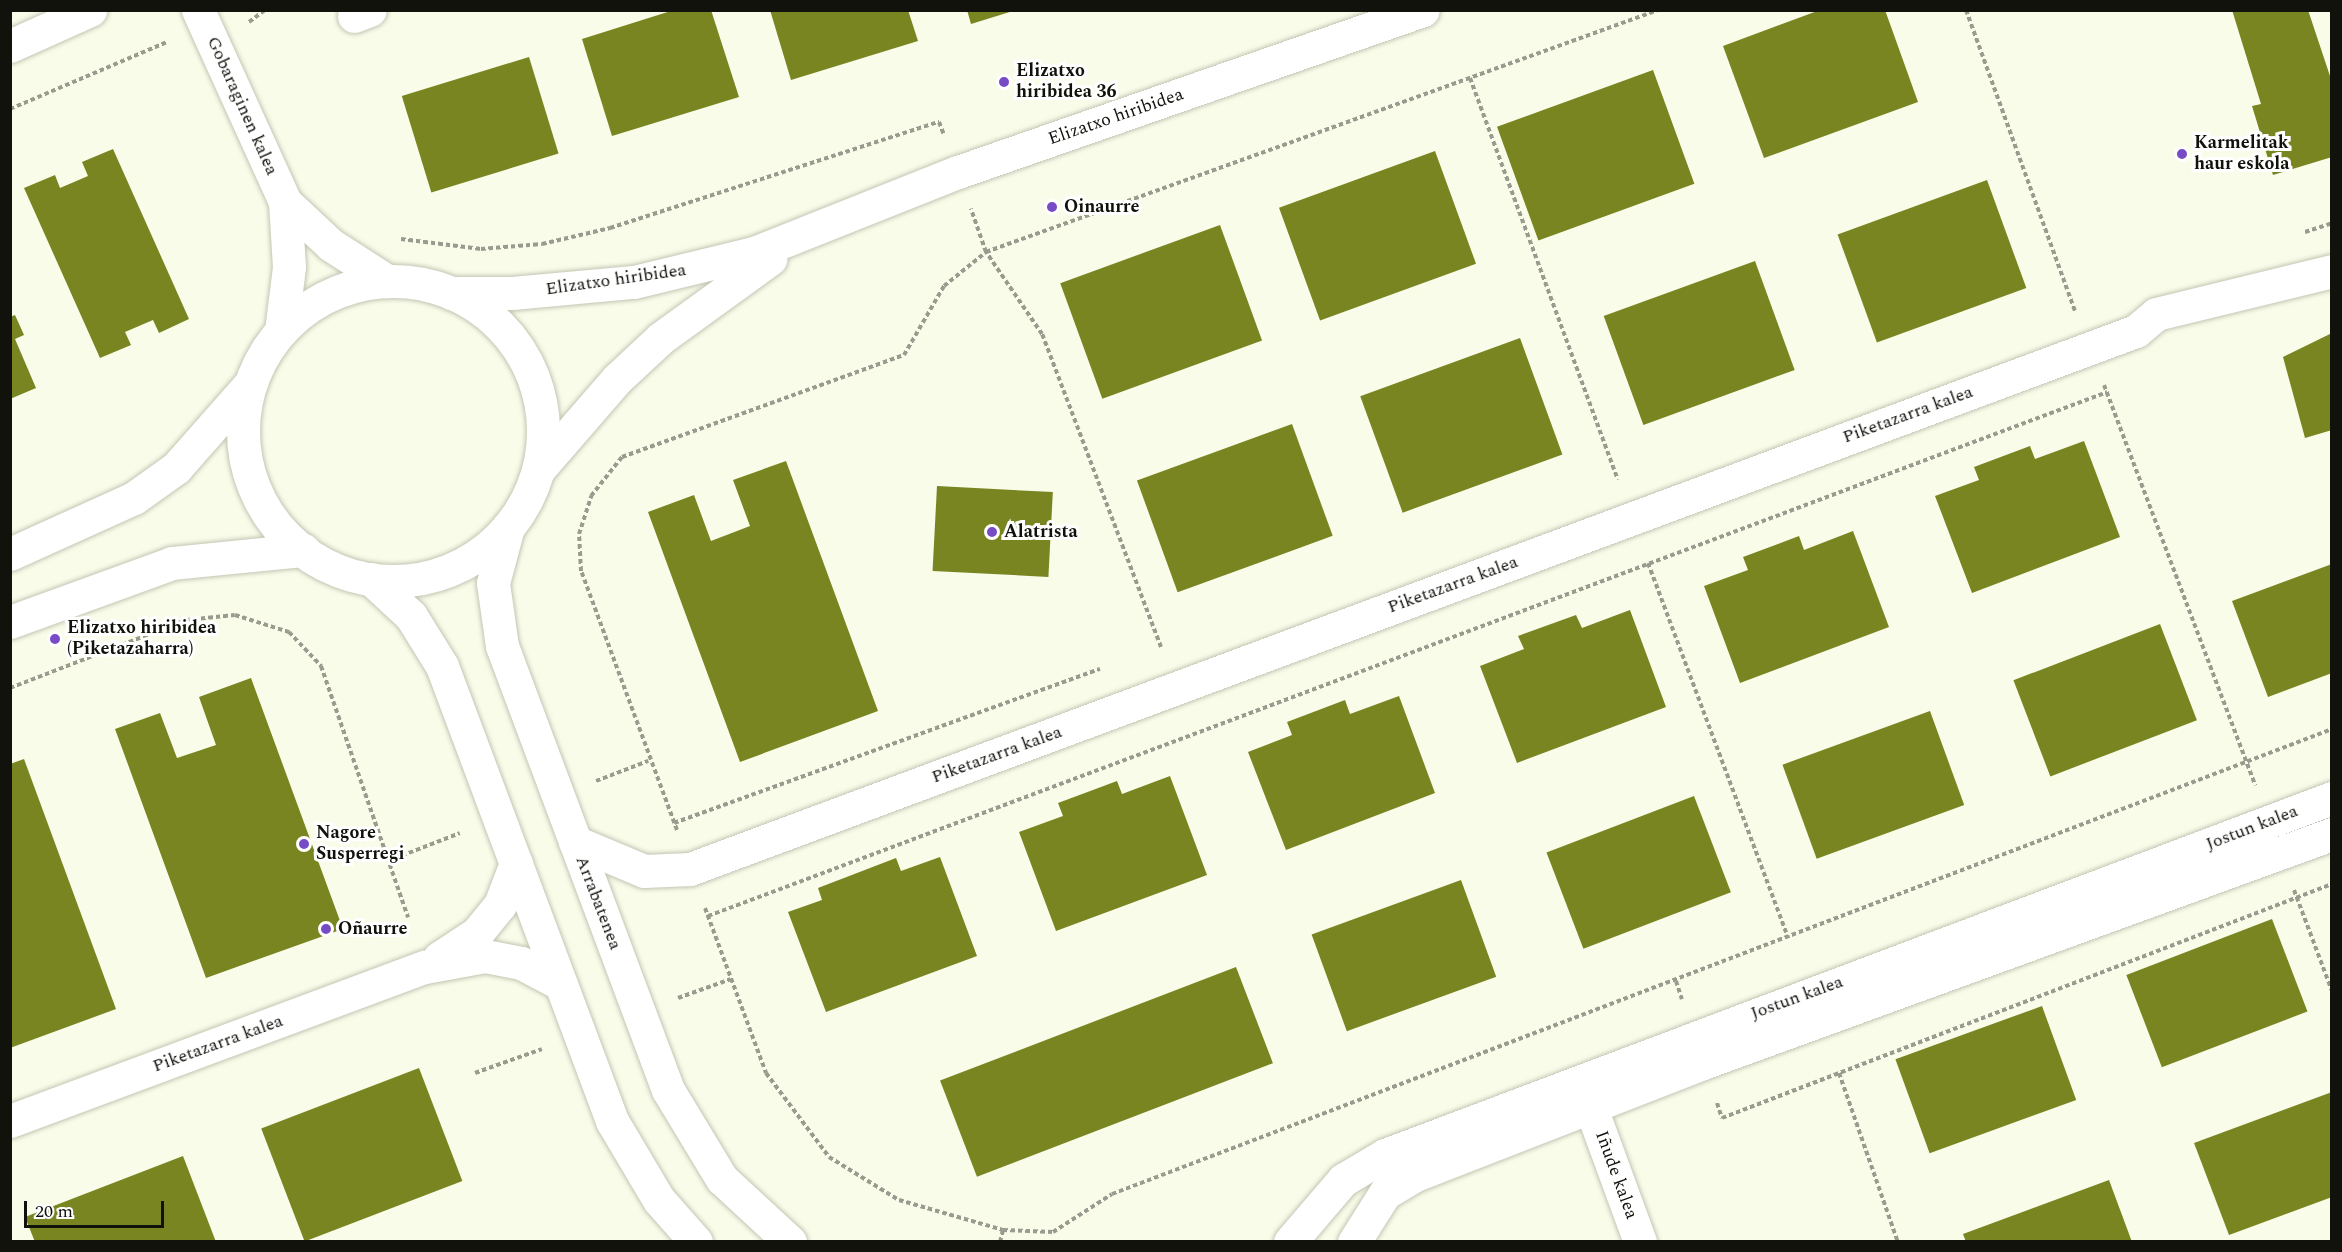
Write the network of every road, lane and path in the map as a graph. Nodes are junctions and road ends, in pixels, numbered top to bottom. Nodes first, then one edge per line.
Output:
1 (90, 10) edge
2 (198, 10) edge
3 (265, 10) edge
4 (1423, 10) edge
5 (1658, 10) edge
6 (1966, 10) edge
7 (243, 27) dead end
8 (180, 40) dead end
9 (10, 46) edge
10 (1470, 78) junction
11 (10, 109) edge
12 (939, 122) dead end
13 (285, 202) junction
14 (812, 233) junction
15 (395, 236) dead end
16 (986, 252) junction
17 (2331, 272) edge
18 (387, 281) junction
19 (451, 293) junction
20 (2077, 315) dead end
21 (281, 331) junction
22 (251, 382) junction
23 (538, 470) junction
24 (1618, 482) dead end
25 (508, 527) junction
26 (303, 550) junction
27 (10, 554) edge
28 (1648, 564) junction
29 (370, 579) junction
30 (10, 622) edge
31 (1161, 647) dead end
32 (10, 688) edge
33 (2331, 729) edge
34 (2247, 762) junction
35 (2331, 798) edge
36 (499, 818) junction
37 (2331, 834) edge
38 (575, 842) junction
39 (388, 861) junction
40 (516, 863) junction
41 (690, 869) junction
42 (2331, 884) edge
43 (2297, 897) junction
44 (708, 916) junction
45 (408, 917) dead end
46 (1788, 938) junction
47 (425, 967) junction
48 (561, 984) junction
49 (2331, 991) edge
50 (1839, 1073) junction
51 (1591, 1108) junction
52 (1722, 1118) dead end
53 (10, 1121) edge
54 (1003, 1230) junction
55 (696, 1242) edge
56 (790, 1242) edge
57 (1000, 1242) edge
58 (1290, 1242) edge
59 (1354, 1242) edge
60 (1640, 1242) edge
61 (1898, 1242) edge

1 - 9 street
2 - 13 street, Gobaraginen kalea
3 - 7 path
4 - 14 street, Elizatxo hiribidea
5 - 10 path
6 - 20 path
8 - 11 path
10 - 16 path
10 - 24 path
12 - 15 path
13 - 18 street, Gobaraginen kalea
13 - 21 street, Gobaraginen kalea
14 - 19 street, Elizatxo hiribidea
14 - 23 street, Elizatxo hiribidea
16 - 31 path
16 - 41 path
17 - 41 street, Piketazarra kalea
18 - 19 street
18 - 21 street
19 - 23 street
21 - 22 street
22 - 26 street
22 - 27 street
23 - 25 street
25 - 29 street
25 - 38 street, Arrabatenea
26 - 29 street
26 - 30 street
28 - 34 path
28 - 44 path
28 - 46 path
29 - 36 street
32 - 39 path
33 - 34 path
34 - 46 path
35 - 58 street, Jostun kalea
36 - 39 path
36 - 40 street
37 - 51 street, Jostun kalea
38 - 41 street, Piketazarra kalea
38 - 56 street, Arrabatenea
39 - 45 path
40 - 47 street, Piketazarra kalea
40 - 48 street
41 - 44 path
42 - 43 path
43 - 49 path
43 - 50 path
44 - 54 path
46 - 54 path
47 - 48 street, Piketazarra kalea
47 - 53 street, Piketazarra kalea
48 - 55 street
50 - 52 path
50 - 61 path
51 - 59 street, Jostun kalea
51 - 60 street, Iñude kalea
54 - 57 path

